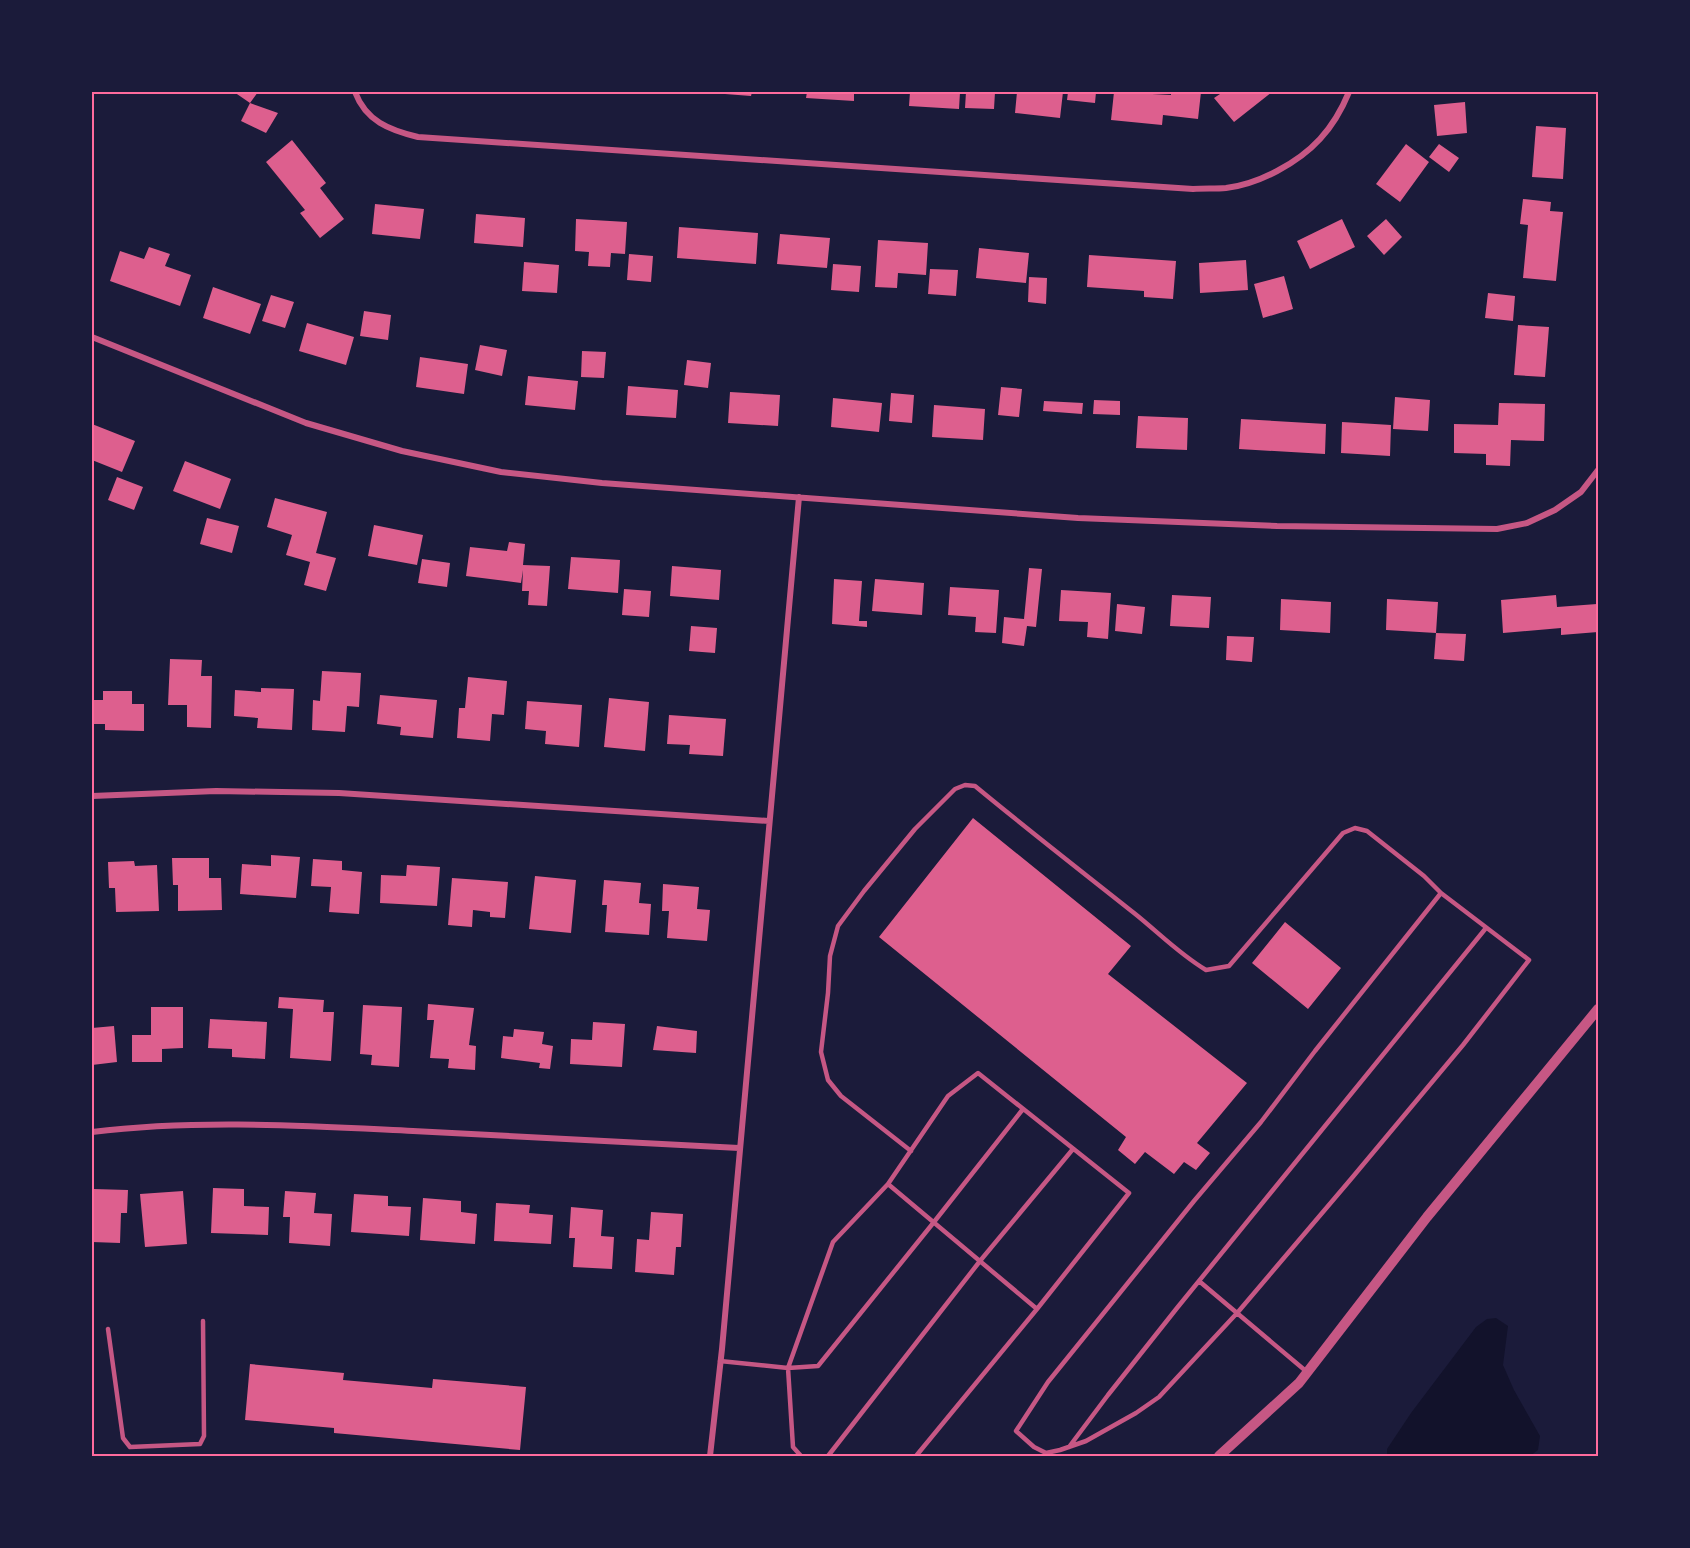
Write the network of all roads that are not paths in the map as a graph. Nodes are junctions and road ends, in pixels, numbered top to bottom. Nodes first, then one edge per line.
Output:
1 (355, 92) edge
2 (1349, 92) edge
3 (92, 337) edge
4 (1599, 470) edge
5 (799, 497) junction
6 (92, 796) edge
7 (769, 821) junction
8 (1441, 893) junction
9 (1486, 928) junction
10 (1599, 1010) edge
11 (1023, 1109) junction
12 (92, 1132) edge
13 (739, 1148) junction
14 (1073, 1149) junction
15 (911, 1151) junction
16 (888, 1184) junction
17 (934, 1222) junction
18 (980, 1261) junction
19 (1199, 1281) junction
20 (1037, 1309) junction
21 (1238, 1312) junction
22 (202, 1321) dead end
23 (108, 1329) dead end
24 (720, 1361) junction
25 (788, 1368) junction
26 (1307, 1372) junction
27 (1068, 1447) junction
28 (710, 1456) edge
29 (801, 1456) edge
30 (828, 1456) edge
31 (916, 1456) edge
32 (1220, 1456) edge

1 - 2 street
3 - 5 street
4 - 5 street
5 - 7 street
6 - 7 street
7 - 13 street
8 - 9 lane
8 - 15 lane
8 - 27 lane
9 - 19 lane
9 - 21 lane
10 - 26 street
11 - 14 lane
11 - 15 lane
11 - 17 lane
12 - 13 street
13 - 24 street
14 - 18 lane
14 - 20 lane
15 - 16 lane
16 - 17 lane
16 - 25 lane
17 - 18 lane
17 - 25 lane
18 - 20 lane
18 - 30 lane
19 - 21 lane
19 - 27 lane
20 - 31 lane
21 - 26 lane
21 - 27 lane
22 - 23 lane
24 - 25 lane
24 - 28 street
25 - 29 lane
26 - 32 street

